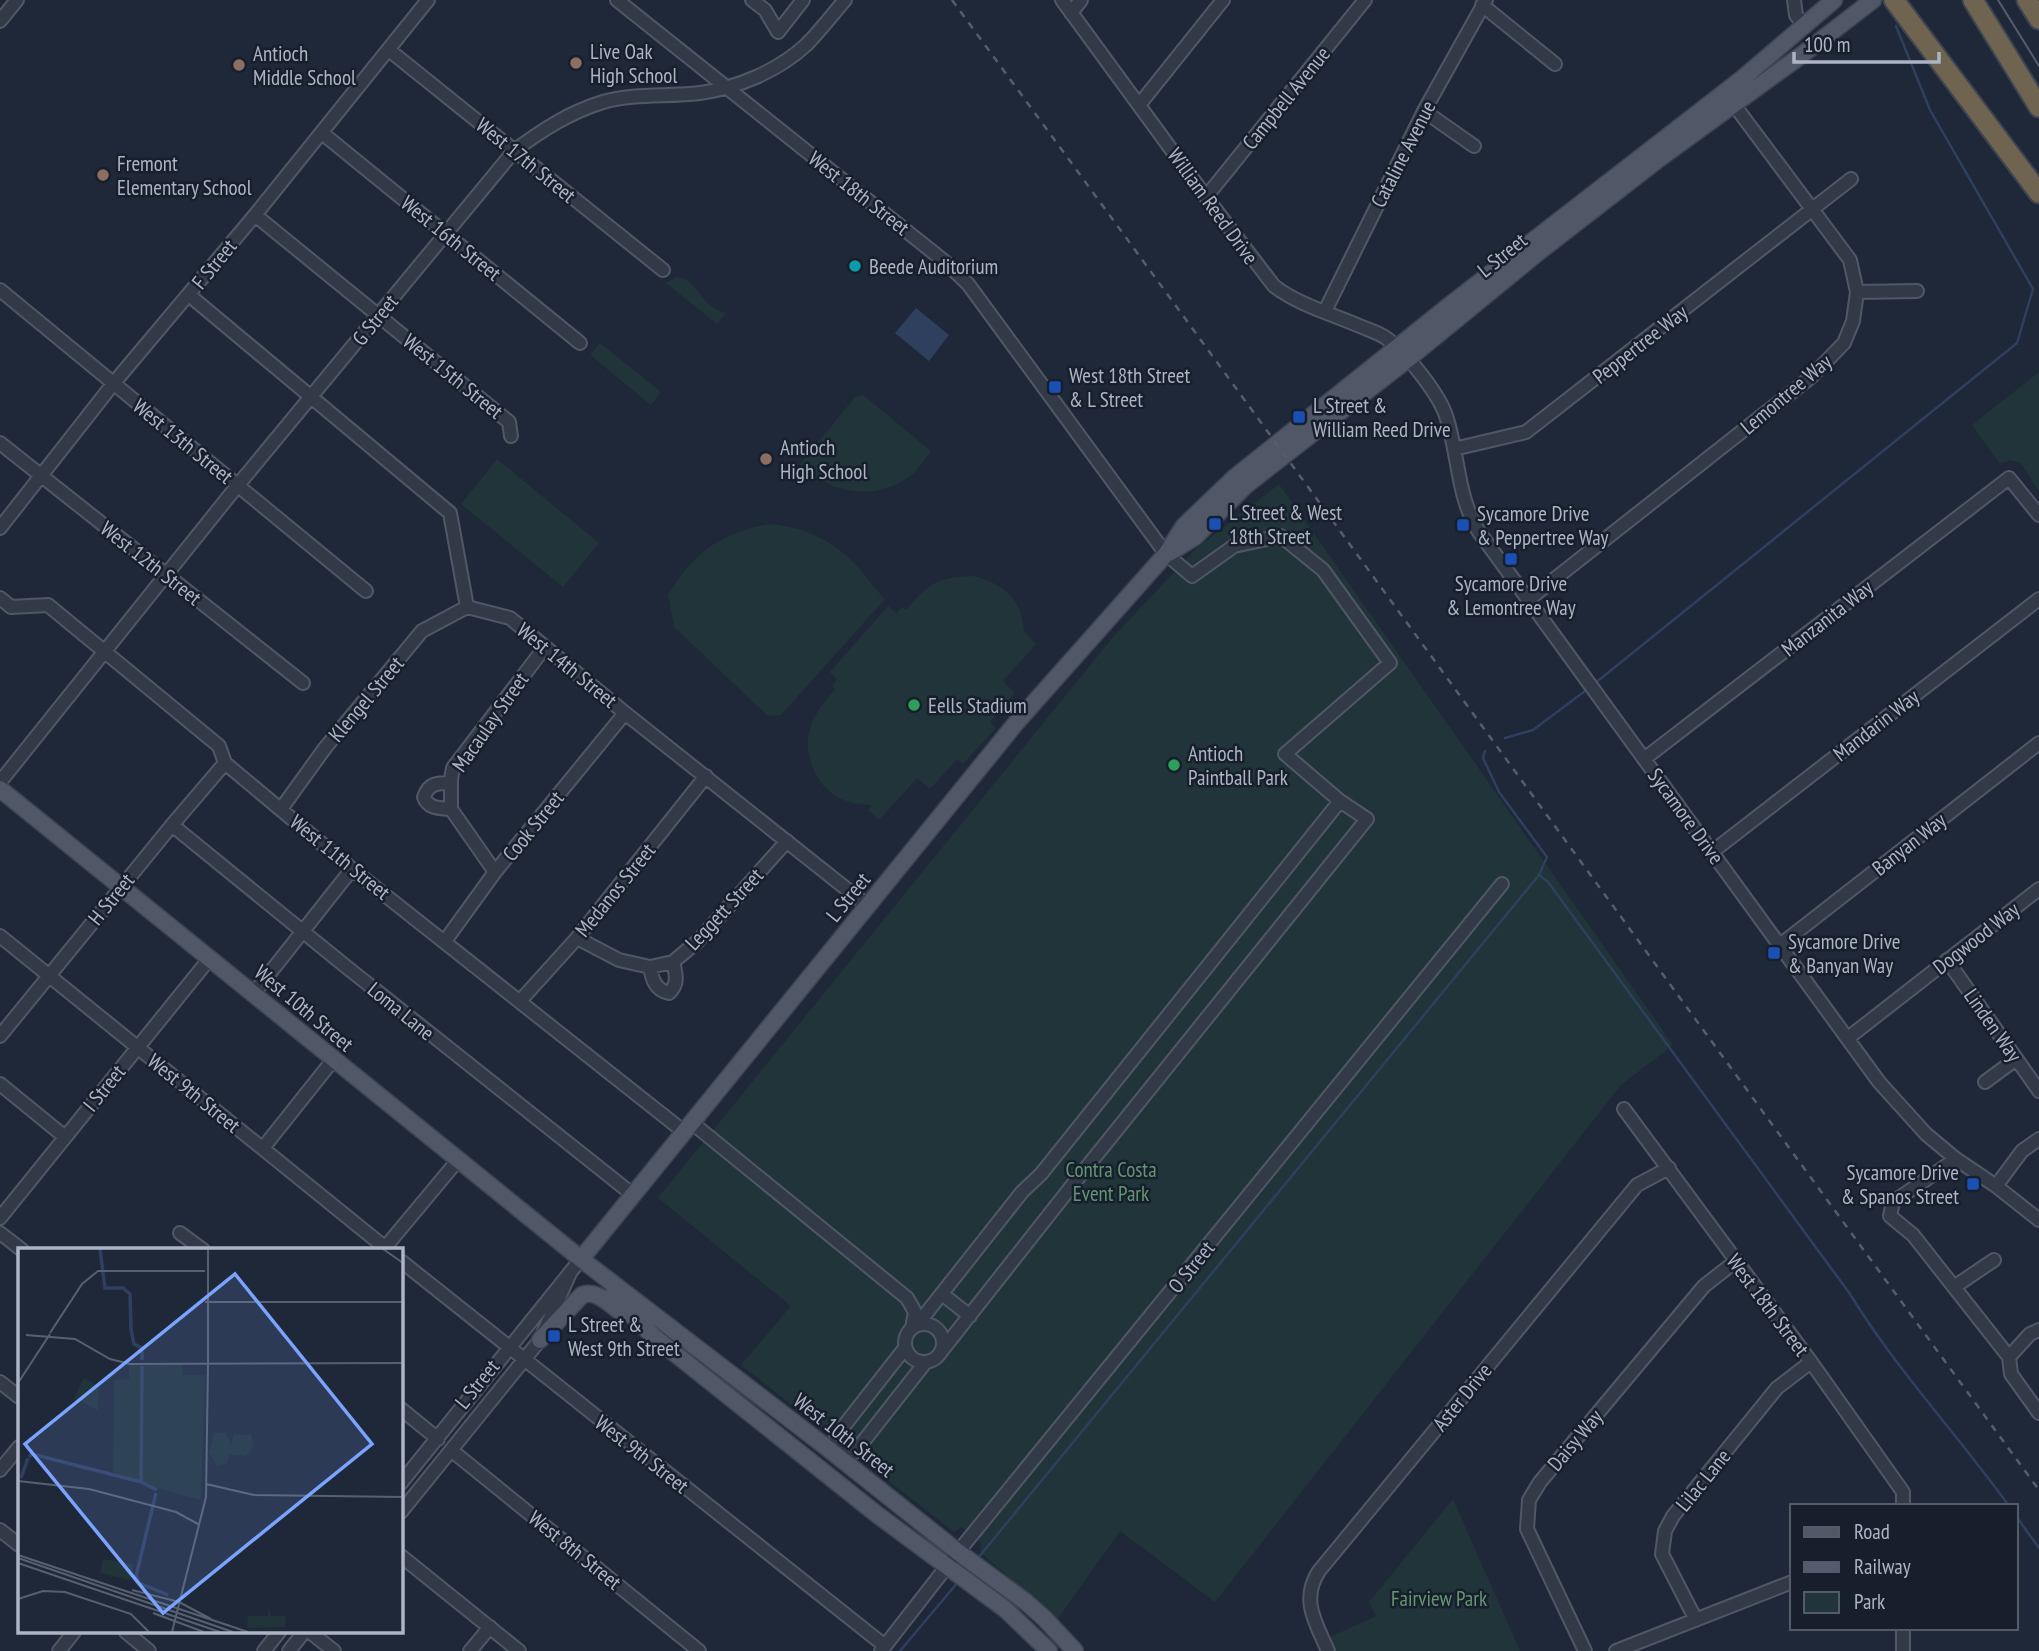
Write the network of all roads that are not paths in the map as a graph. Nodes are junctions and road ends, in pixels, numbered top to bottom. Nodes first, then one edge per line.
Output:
1 (17, 0) edge
2 (428, 0) edge
3 (617, 0) edge
4 (752, 0) edge
5 (803, 0) edge
6 (845, 0) edge
7 (1062, 0) edge
8 (1082, 0) edge
9 (1223, 0) edge
10 (1365, 0) edge
11 (1794, 0) edge
12 (1834, 0) edge
13 (1873, 0) edge
14 (1894, 0) edge
15 (1973, 0) edge
16 (2027, 0) edge
17 (1484, 2) edge
18 (1071, 13) junction
19 (2039, 19) edge
20 (0, 21) edge
21 (1804, 26) junction
22 (389, 50) junction
23 (1555, 64) dead end
24 (1772, 77) junction
25 (725, 88) junction
26 (1729, 99) junction
27 (1139, 105) junction
28 (2039, 107) edge
29 (1424, 111) junction
30 (322, 132) junction
31 (1474, 146) dead end
32 (514, 151) junction
33 (1851, 179) dead end
34 (2039, 193) edge
35 (1206, 197) junction
36 (1812, 210) junction
37 (255, 215) junction
38 (446, 233) junction
39 (663, 270) dead end
40 (0, 290) edge
41 (1917, 291) dead end
42 (1857, 292) junction
43 (189, 295) junction
44 (1325, 311) junction
45 (379, 316) junction
46 (580, 343) dead end
47 (1403, 353) junction
48 (113, 384) junction
49 (312, 398) junction
50 (511, 436) dead end
51 (0, 443) edge
52 (1454, 449) junction
53 (41, 476) junction
54 (238, 485) junction
55 (2039, 515) edge
56 (0, 528) edge
57 (1166, 554) junction
58 (166, 575) junction
59 (366, 591) dead end
60 (0, 598) edge
61 (2039, 599) edge
62 (1528, 600) junction
63 (467, 607) junction
64 (545, 647) junction
65 (105, 653) junction
66 (303, 684) dead end
67 (625, 713) junction
68 (2039, 744) edge
69 (1644, 759) junction
70 (225, 763) junction
71 (706, 776) junction
72 (0, 782) edge
73 (451, 783) junction
74 (0, 789) edge
75 (1340, 801) junction
76 (281, 809) junction
77 (451, 809) junction
78 (172, 825) junction
79 (787, 841) junction
80 (1712, 852) junction
81 (352, 869) junction
82 (495, 872) junction
83 (1502, 884) dead end
84 (121, 887) junction
85 (2039, 889) edge
86 (868, 906) junction
87 (303, 932) junction
88 (0, 936) edge
89 (577, 938) junction
90 (445, 941) junction
91 (1780, 945) junction
92 (210, 958) junction
93 (1947, 960) junction
94 (673, 962) junction
95 (650, 967) junction
96 (49, 975) junction
97 (254, 993) junction
98 (520, 1001) junction
99 (0, 1036) edge
100 (1848, 1038) junction
101 (137, 1047) junction
102 (2016, 1059) junction
103 (333, 1060) junction
104 (1985, 1082) dead end
105 (0, 1084) edge
106 (2039, 1091) edge
107 (1624, 1109) dead end
108 (687, 1127) junction
109 (65, 1137) junction
110 (2039, 1139) edge
111 (263, 1148) junction
112 (1956, 1159) junction
113 (458, 1160) junction
114 (1669, 1168) junction
115 (1996, 1186) junction
116 (632, 1194) junction
117 (0, 1218) edge
118 (2039, 1220) edge
119 (0, 1233) edge
120 (180, 1233) dead end
121 (19, 1248) edge
122 (199, 1248) edge
123 (384, 1248) edge
124 (386, 1248) edge
125 (581, 1259) junction
126 (1994, 1260) dead end
127 (1735, 1261) junction
128 (402, 1262) edge
129 (570, 1273) junction
130 (1954, 1287) junction
131 (942, 1294) junction
132 (970, 1316) junction
133 (915, 1326) junction
134 (2039, 1330) edge
135 (653, 1336) junction
136 (540, 1339) junction
137 (905, 1348) junction
138 (510, 1349) junction
139 (940, 1353) junction
140 (2009, 1357) junction
141 (524, 1361) junction
142 (1811, 1362) junction
143 (925, 1363) junction
144 (0, 1382) edge
145 (18, 1396) edge
146 (402, 1410) edge
147 (2039, 1413) edge
148 (438, 1439) junction
149 (18, 1448) edge
150 (451, 1450) junction
151 (837, 1453) junction
152 (0, 1471) edge
153 (823, 1471) junction
154 (402, 1482) edge
155 (1903, 1504) edge
156 (402, 1511) edge
157 (0, 1530) edge
158 (18, 1544) edge
159 (958, 1552) junction
160 (402, 1557) edge
161 (947, 1567) junction
162 (1790, 1582) edge
163 (1696, 1620) junction
164 (490, 1627) junction
165 (1903, 1630) edge
166 (72, 1634) edge
167 (128, 1634) edge
168 (277, 1634) edge
169 (302, 1634) edge
170 (313, 1634) edge
171 (883, 1649) edge
172 (59, 1651) edge
173 (149, 1651) edge
174 (264, 1651) edge
175 (289, 1651) edge
176 (334, 1651) edge
177 (470, 1651) edge
178 (519, 1651) edge
179 (699, 1651) edge
180 (1049, 1651) edge
181 (1075, 1651) edge
182 (1328, 1651) edge
183 (1585, 1651) edge
184 (1616, 1651) edge
185 (1903, 1651) edge

1 - 20 street
2 - 22 street, F Street
3 - 25 street, West 18th Street
4 - 5 street
6 - 25 street, G Street
7 - 18 street, William Reed Drive
8 - 18 street
9 - 27 street
10 - 35 street, Campbell Avenue
11 - 21 street
12 - 21 main road, L Street
13 - 24 main road, L Street
14 - 34 highway
15 - 28 highway
16 - 19 highway
17 - 23 street
17 - 29 street, Cataline Avenue
18 - 27 street, William Reed Drive
21 - 24 main road
21 - 26 main road, L Street
22 - 30 street, F Street
22 - 32 street, West 17th Street
24 - 26 main road, L Street
25 - 32 street, G Street
25 - 57 street, West 18th Street
26 - 36 street, Lemontree Way
26 - 47 main road, L Street
27 - 35 street, William Reed Drive
29 - 31 street
29 - 44 street, Cataline Avenue
30 - 37 street, F Street
30 - 38 street, West 16th Street
32 - 38 street, G Street
32 - 39 street, West 17th Street
33 - 36 street, Peppertree Way
35 - 44 street, William Reed Drive
36 - 42 street, Lemontree Way
36 - 52 street, Peppertree Way
37 - 43 street, F Street
37 - 45 street, West 15th Street
38 - 45 street, G Street
38 - 46 street, West 16th Street
40 - 48 street, West 13th Street
41 - 42 street
42 - 62 street, Lemontree Way
43 - 48 street, F Street
43 - 49 street
44 - 47 street, William Reed Drive
45 - 49 street, G Street
45 - 50 street, West 15th Street
47 - 52 street, Sycamore Drive
47 - 57 main road, L Street
48 - 53 street, F Street
48 - 54 street, West 13th Street
49 - 54 street, G Street
49 - 63 street
51 - 53 street, West 12th Street
52 - 62 street, Sycamore Drive
53 - 56 street, F Street
53 - 58 street, West 12th Street
54 - 58 street, G Street
54 - 59 street, West 13th Street
55 - 69 street, Manzanita Way
57 - 75 street, West 18th Street
57 - 86 main road, L Street
58 - 65 street, G Street
58 - 66 street, West 12th Street
60 - 65 street, West 11th Street
61 - 80 street, Mandarin Way
62 - 69 street, Sycamore Drive
63 - 64 street, West 14th Street
63 - 76 street, Klengel Street
64 - 67 street, West 14th Street
64 - 73 street, Macaulay Street
65 - 70 street, West 11th Street
65 - 72 street, G Street
67 - 71 street, West 14th Street
67 - 82 street, Cook Street
68 - 91 street, Banyan Way
69 - 80 street, Sycamore Drive
70 - 76 street, West 11th Street
70 - 78 street, H Street
71 - 79 street, West 14th Street
71 - 89 street, Medanos Street
73 - 77 street, Macaulay Street
73 - 77 street
74 - 84 main road, West 10th Street
75 - 131 street
75 - 132 street
76 - 81 street, West 11th Street
77 - 82 street
78 - 84 street, H Street
78 - 87 street, Loma Lane
79 - 86 street, West 14th Street
79 - 94 street, Leggett Street
80 - 91 street, Sycamore Drive
81 - 87 street
81 - 90 street, West 11th Street
82 - 90 street, Cook Street
83 - 159 street, O Street
84 - 92 main road, West 10th Street
84 - 96 street, H Street
85 - 93 street, Dogwood Way
86 - 108 main road, L Street
87 - 97 street
87 - 116 street, Loma Lane
88 - 96 street, West 9th Street
89 - 95 street, Leggett Street
89 - 98 street, Medanos Street
90 - 98 street, West 11th Street
91 - 100 street, Sycamore Drive
92 - 97 main road, West 10th Street
92 - 101 street, I Street
93 - 100 street, Dogwood Way
93 - 102 street, Linden Way
94 - 95 street, Leggett Street
94 - 95 street
96 - 99 street, H Street
96 - 101 street, West 9th Street
97 - 103 main road, West 10th Street
98 - 108 street, West 11th Street
100 - 112 street, Sycamore Drive
101 - 109 street, I Street
101 - 111 street, West 9th Street
102 - 104 street
102 - 106 street, Linden Way
103 - 111 street
103 - 113 main road, West 10th Street
105 - 109 street
107 - 114 street, West 18th Street
108 - 116 main road, L Street
108 - 133 street, West 11th Street
109 - 117 street, I Street
110 - 115 street
111 - 123 street, West 9th Street
112 - 115 street, Sycamore Drive
112 - 130 street
113 - 124 street
113 - 125 main road, West 10th Street
114 - 127 street, West 18th Street
114 - 182 street, Aster Drive
115 - 118 street, Sycamore Drive
116 - 125 main road, L Street
119 - 121 street
120 - 122 street
125 - 129 street, L Street
125 - 135 main road, West 10th Street
125 - 151 main road, West 10th Street
126 - 130 street
127 - 142 street, West 18th Street
127 - 183 street, Daisy Way
128 - 138 street, West 9th Street
129 - 136 street, L Street
129 - 138 street, L Street
130 - 140 street
131 - 132 street
131 - 133 street
132 - 139 street
133 - 137 street
133 - 139 street
134 - 140 street
135 - 136 main road
135 - 153 main road, West 10th Street
136 - 141 street, L Street
137 - 143 street
137 - 151 street
138 - 141 street, West 9th Street
138 - 148 street, L Street
139 - 143 street
140 - 147 street
141 - 150 street, L Street
141 - 171 street, West 9th Street
142 - 155 street, West 18th Street
142 - 163 street, Lilac Lane
143 - 151 street
144 - 145 street
146 - 148 street
148 - 154 street, L Street
149 - 152 street
150 - 156 street, L Street
150 - 179 street, West 8th Street
151 - 153 street
151 - 159 main road, West 10th Street
153 - 161 main road, West 10th Street
157 - 158 street
159 - 161 street, O Street
159 - 181 main road, West 10th Street
160 - 164 street
161 - 171 street, O Street
161 - 180 main road, West 10th Street
162 - 163 street
163 - 184 street
164 - 177 street
164 - 178 street
165 - 185 street
166 - 172 street
167 - 173 street
168 - 174 street
169 - 175 street
170 - 176 street

